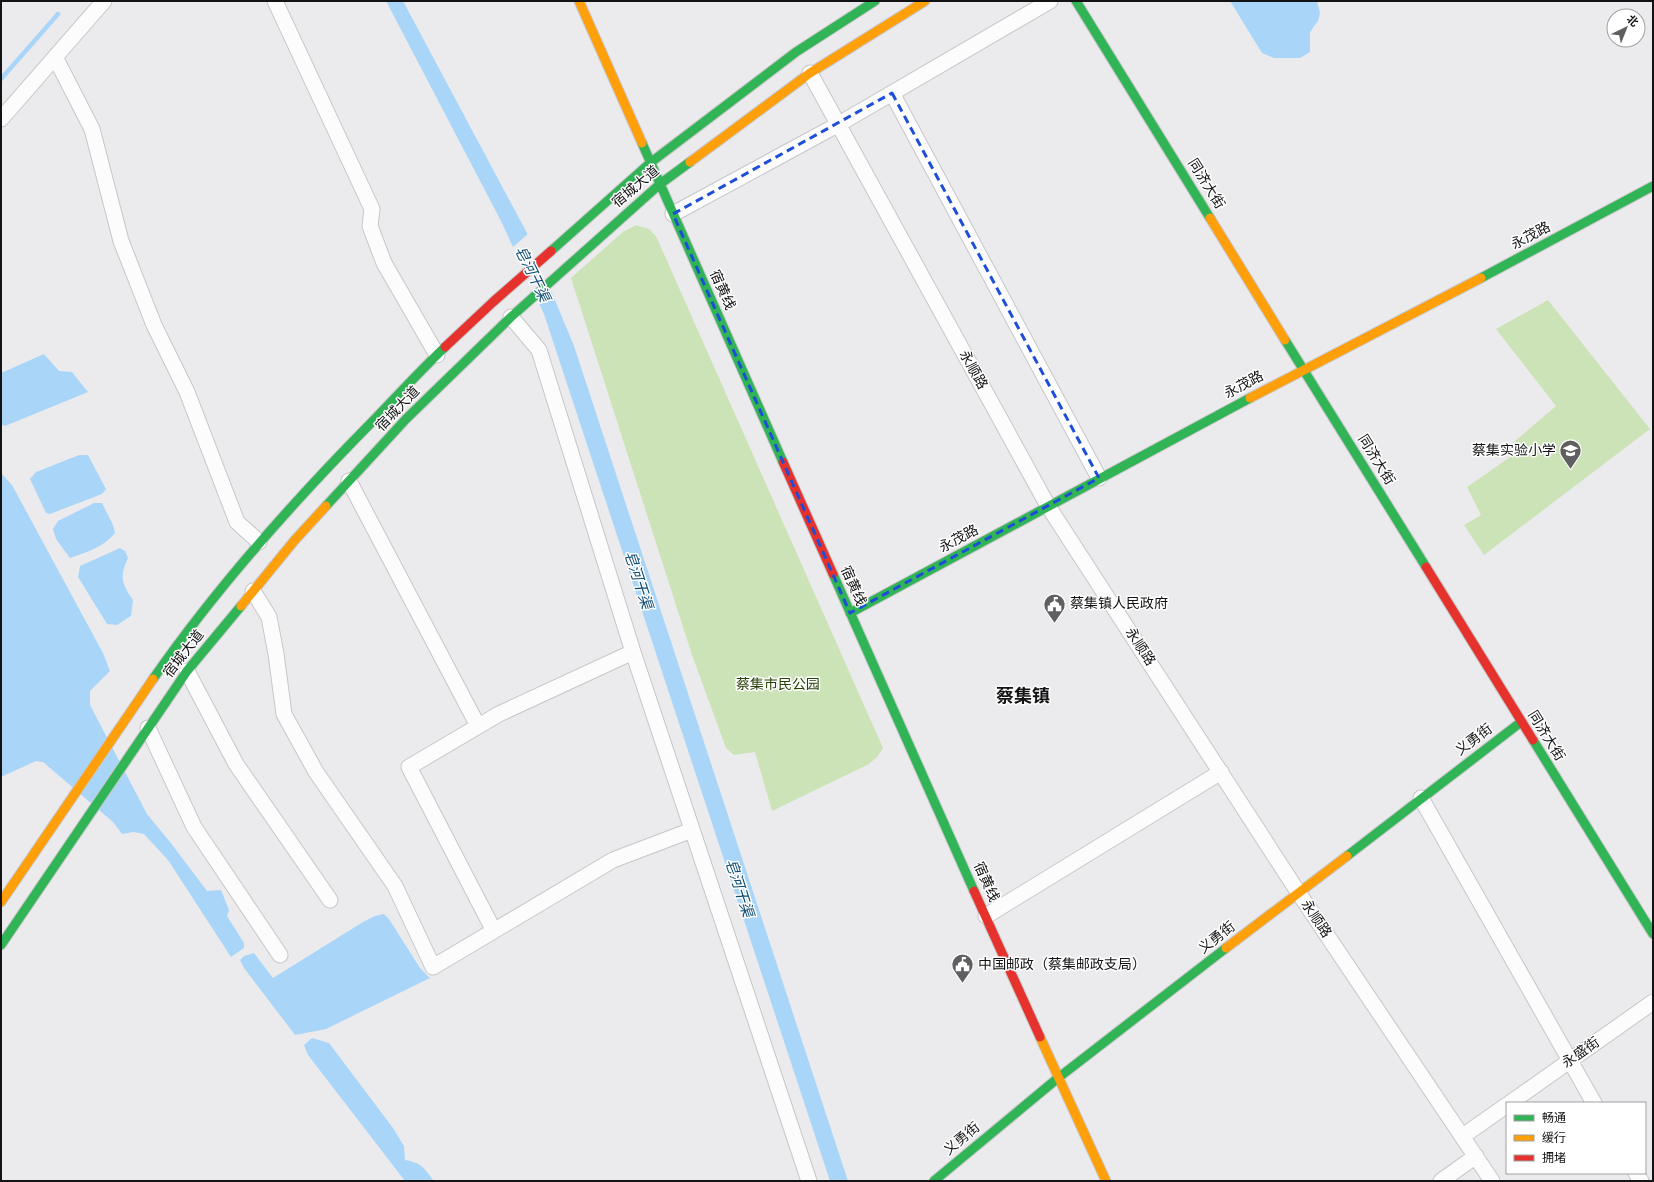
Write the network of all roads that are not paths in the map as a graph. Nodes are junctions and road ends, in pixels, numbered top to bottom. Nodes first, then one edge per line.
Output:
1 (104, 1) edge
2 (275, 1) edge
3 (579, 1) edge
4 (874, 1) edge
5 (925, 1) edge
6 (1050, 1) edge
7 (1076, 1) edge
8 (55, 57) junction
9 (810, 72) junction
10 (892, 93) junction
11 (1, 119) edge
12 (839, 124) junction
13 (650, 162) junction
14 (660, 184) junction
15 (1653, 186) edge
16 (673, 214) junction
17 (511, 317) junction
18 (437, 355) junction
19 (1304, 369) junction
20 (1099, 478) junction
21 (349, 481) junction
22 (1048, 506) junction
23 (259, 542) junction
24 (253, 591) junction
25 (850, 613) junction
26 (632, 652) junction
27 (188, 671) junction
28 (1521, 722) junction
29 (478, 726) junction
30 (148, 728) junction
31 (1221, 772) junction
32 (1421, 798) junction
33 (692, 830) junction
34 (1298, 892) junction
35 (330, 900) dead end
36 (1, 902) edge
37 (986, 916) junction
38 (494, 931) junction
39 (1653, 934) edge
40 (1, 946) edge
41 (280, 955) dead end
42 (1653, 1002) edge
43 (1569, 1061) junction
44 (1058, 1078) junction
45 (1511, 1102) edge
46 (1593, 1102) edge
47 (1506, 1106) edge
48 (1463, 1136) junction
49 (1476, 1156) junction
50 (809, 1181) edge
51 (934, 1181) edge
52 (1106, 1181) edge
53 (1441, 1181) edge
54 (1492, 1181) edge

1 - 8 street
2 - 18 street
3 - 13 main road, 宿黄线
4 - 13 main road, 宿城大道
5 - 9 main road, 宿城大道
6 - 10 street
7 - 19 main road, 同济大街
8 - 11 street
8 - 23 street
9 - 12 street, 永顺路
9 - 14 main road, 宿城大道
10 - 12 street
10 - 20 street
12 - 16 street
12 - 22 street, 永顺路
13 - 14 main road, 宿黄线
13 - 18 main road, 宿城大道
14 - 16 main road, 宿黄线
14 - 17 main road, 宿城大道
15 - 19 main road, 永茂路
16 - 25 main road, 宿黄线
17 - 21 main road, 宿城大道
17 - 26 street
18 - 23 main road, 宿城大道
19 - 20 main road, 永茂路
19 - 28 main road, 同济大街
20 - 22 main road, 永茂路
21 - 24 main road, 宿城大道
21 - 29 street
22 - 25 main road, 永茂路
22 - 31 street, 永顺路
23 - 36 main road, 宿城大道
24 - 27 main road, 宿城大道
24 - 38 street
25 - 37 main road, 宿黄线
26 - 29 street
26 - 33 street
27 - 30 main road, 宿城大道
27 - 35 street
28 - 32 main road, 义勇街
28 - 39 main road, 同济大街
29 - 38 street
30 - 40 main road, 宿城大道
30 - 41 street
31 - 34 street, 永顺路
31 - 37 street
32 - 34 main road, 义勇街
32 - 43 street
33 - 38 street
33 - 50 street
34 - 44 main road, 义勇街
34 - 48 street, 永顺路
37 - 44 main road, 宿黄线
42 - 43 street, 永盛街
43 - 45 street, 永盛街
43 - 46 street
44 - 51 main road, 义勇街
44 - 52 main road, 宿黄线
47 - 48 street
48 - 49 street, 永顺路
49 - 53 street
49 - 54 street, 永顺路

